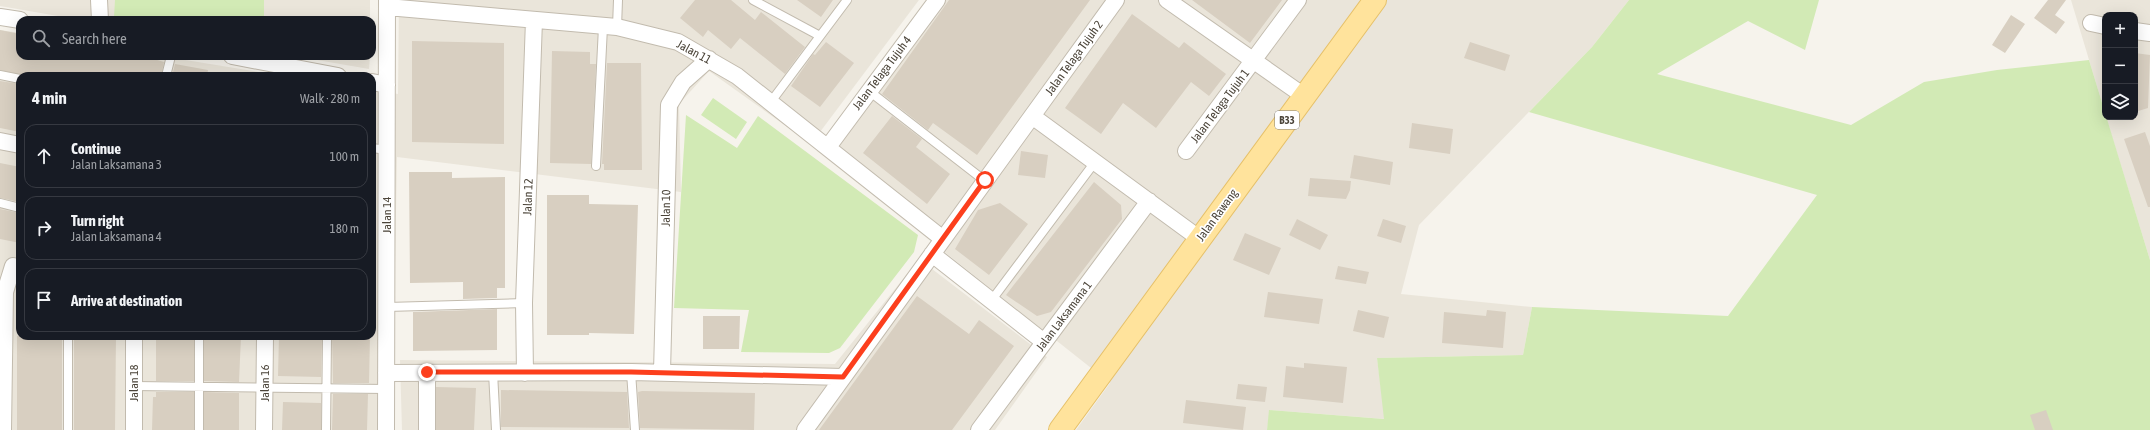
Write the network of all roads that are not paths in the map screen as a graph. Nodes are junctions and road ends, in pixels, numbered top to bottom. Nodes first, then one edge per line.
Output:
1 (99, 0) edge
2 (618, 0) edge
3 (753, 0) edge
4 (847, 0) edge
5 (1116, 0) edge
6 (1167, 0) edge
7 (1298, 0) edge
8 (1375, 0) edge
9 (931, 2) edge
10 (387, 4) edge
11 (100, 16) edge
12 (0, 18) edge
13 (16, 20) edge
14 (534, 20) junction
15 (610, 27) junction
16 (2138, 31) edge
17 (2150, 33) edge
18 (820, 36) junction
19 (709, 59) junction
20 (170, 60) edge
21 (253, 60) edge
22 (1253, 61) junction
23 (167, 72) edge
24 (317, 72) edge
25 (0, 75) edge
26 (16, 78) edge
27 (379, 84) edge
28 (869, 91) junction
29 (1304, 96) junction
30 (770, 103) junction
31 (1032, 116) junction
32 (0, 142) edge
33 (16, 144) edge
34 (828, 147) junction
35 (379, 149) edge
36 (1186, 151) dead end
37 (1095, 162) junction
38 (596, 166) dead end
39 (985, 180) junction
40 (1149, 202) junction
41 (0, 204) edge
42 (16, 207) edge
43 (379, 209) edge
44 (943, 239) junction
45 (1200, 239) junction
46 (932, 254) junction
47 (11, 266) edge
48 (991, 301) junction
49 (524, 303) junction
50 (386, 307) junction
51 (2, 334) edge
52 (68, 340) edge
53 (134, 340) edge
54 (199, 340) edge
55 (265, 340) edge
56 (327, 340) edge
57 (1044, 342) junction
58 (427, 372) junction
59 (494, 372) junction
60 (631, 372) junction
61 (662, 372) junction
62 (386, 373) junction
63 (525, 373) junction
64 (843, 377) junction
65 (134, 386) junction
66 (199, 387) junction
67 (265, 388) junction
68 (326, 388) junction
69 (386, 389) junction
70 (2, 407) edge
71 (4, 430) edge
72 (68, 430) edge
73 (134, 430) edge
74 (199, 430) edge
75 (264, 430) edge
76 (326, 430) edge
77 (386, 430) edge
78 (427, 430) edge
79 (496, 430) edge
80 (635, 430) edge
81 (805, 430) edge
82 (979, 430) edge
83 (1060, 430) edge

1 - 11 street
2 - 15 lane
3 - 18 lane
4 - 18 lane
5 - 31 street, Jalan Telaga Tujuh 2
6 - 22 street
7 - 22 street, Jalan Telaga Tujuh 1
8 - 29 main road, Jalan Rawang / B33
9 - 28 street, Jalan Telaga Tujuh 4
10 - 14 street, Jalan 11
10 - 27 street, Jalan 14
12 - 13 street
14 - 15 street, Jalan 11
14 - 49 street, Jalan 12
15 - 19 street, Jalan 11
15 - 38 lane
16 - 17 street
18 - 30 lane
19 - 30 street, Jalan 11
19 - 61 street, Jalan 10
20 - 23 lane
21 - 24 street
22 - 29 street
22 - 36 street, Jalan Telaga Tujuh 1
25 - 26 lane
27 - 35 street, Jalan 14
28 - 34 street, Jalan Telaga Tujuh 4
28 - 39 lane
29 - 45 main road, Jalan Rawang / B33
30 - 34 street, Jalan 11
31 - 37 street
31 - 39 street, Jalan Telaga Tujuh 2
32 - 33 street
34 - 44 street, Jalan 11
35 - 43 street, Jalan 14
37 - 40 street
37 - 48 lane
39 - 44 street, Jalan Telaga Tujuh 2
40 - 45 street
40 - 57 street, Jalan Laksamana 1
41 - 42 lane
43 - 50 street, Jalan 14
44 - 46 street, Jalan Telaga Tujuh 2
45 - 83 main road, Jalan Rawang / B33
46 - 48 street
46 - 64 street, Jalan Telaga Tujuh 2
47 - 51 street
48 - 57 street
49 - 50 lane
49 - 63 street, Jalan 12
50 - 62 street, Jalan 14
51 - 70 street
52 - 72 lane
53 - 65 street, Jalan 18
54 - 66 lane
55 - 67 street, Jalan 16
56 - 68 lane
57 - 82 street, Jalan Laksamana 1
58 - 59 street
58 - 62 street
58 - 78 street
59 - 63 street
59 - 79 lane
60 - 61 street
60 - 63 street
60 - 80 lane
61 - 64 street
62 - 69 street, Jalan 14
64 - 81 street, Jalan Telaga Tujuh 2
65 - 66 lane
65 - 73 street, Jalan 18
66 - 67 lane
66 - 74 lane
67 - 68 lane
67 - 75 street, Jalan 16
68 - 69 lane
68 - 76 lane
69 - 77 street, Jalan 14
70 - 71 street

